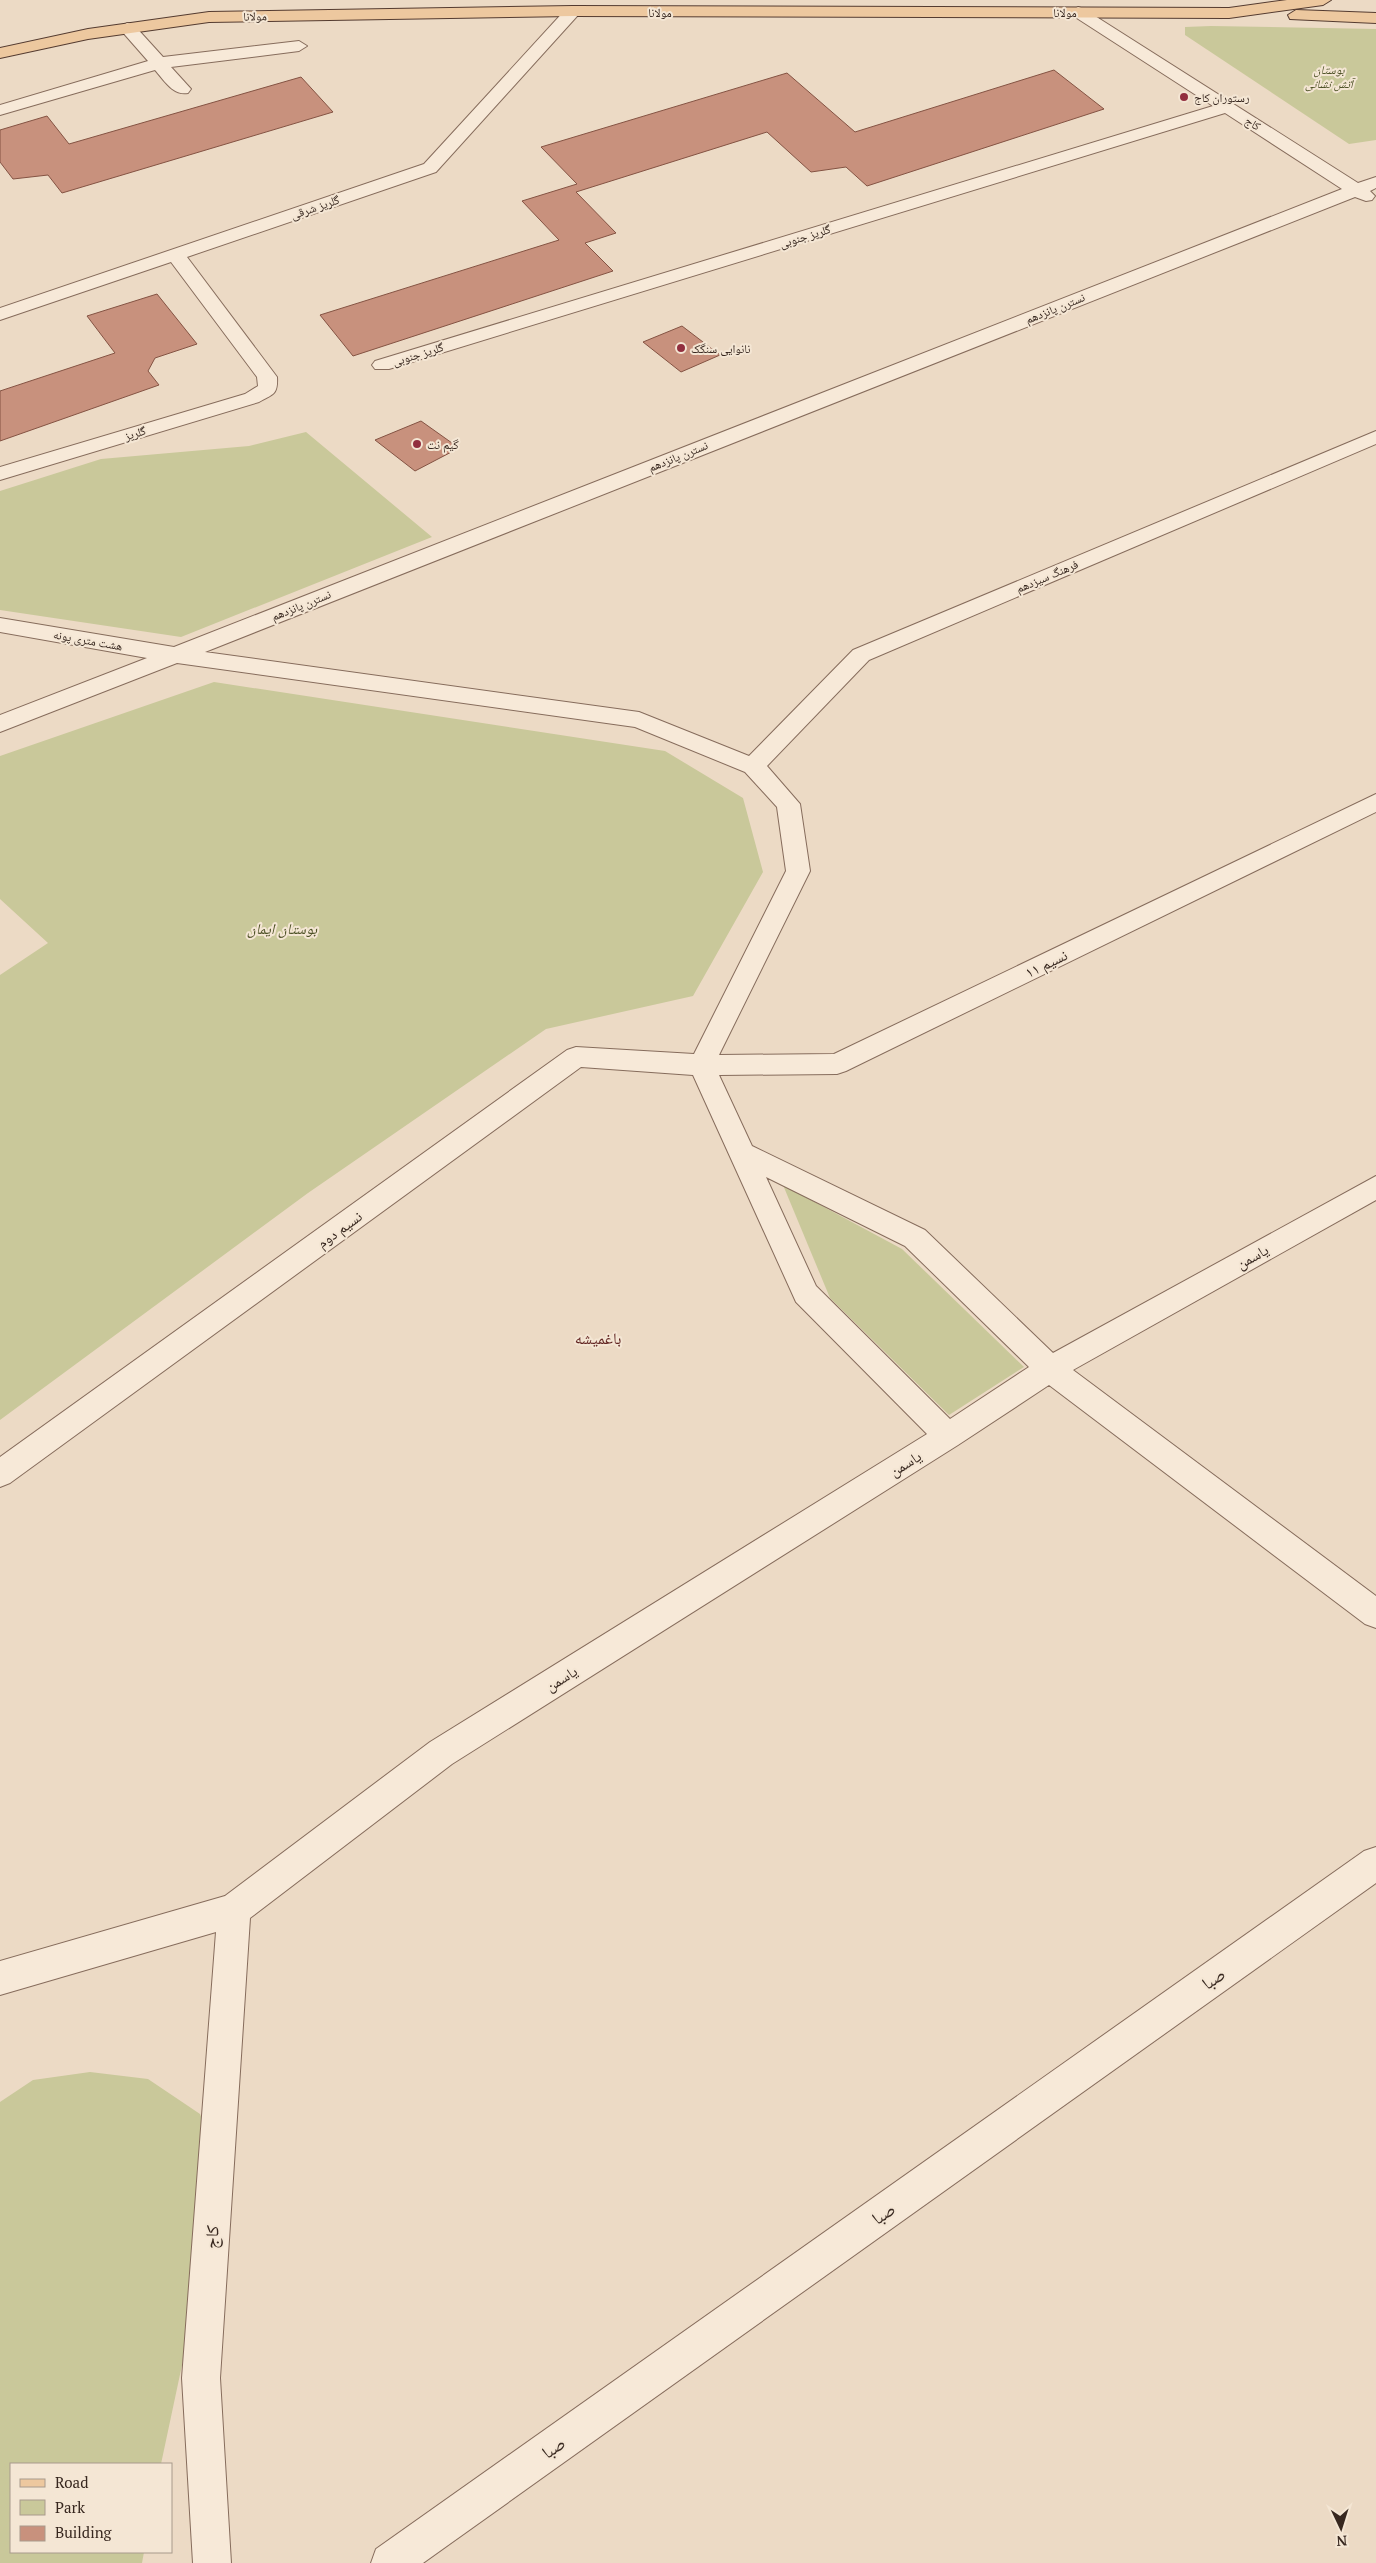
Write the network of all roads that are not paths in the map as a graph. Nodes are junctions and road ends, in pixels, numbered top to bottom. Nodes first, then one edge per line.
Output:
1 (1322, 0) edge
2 (573, 11) junction
3 (1078, 12) junction
4 (1229, 13) junction
5 (1376, 18) edge
6 (127, 28) junction
7 (299, 46) dead end
8 (0, 53) edge
9 (159, 63) junction
10 (182, 89) dead end
11 (1228, 107) junction
12 (0, 110) edge
13 (1376, 182) edge
14 (1356, 189) junction
15 (1376, 202) edge
16 (175, 254) junction
17 (0, 314) edge
18 (382, 365) dead end
19 (1376, 437) edge
20 (0, 474) edge
21 (0, 625) edge
22 (176, 655) junction
23 (0, 724) edge
24 (753, 766) junction
25 (1376, 802) edge
26 (701, 1065) junction
27 (742, 1153) junction
28 (1376, 1187) edge
29 (1050, 1370) junction
30 (948, 1436) junction
31 (0, 1474) edge
32 (1376, 1614) edge
33 (1376, 1863) edge
34 (234, 1910) junction
35 (0, 1978) edge
36 (212, 2563) edge
37 (390, 2563) edge

1 - 4 main road, مولانا
2 - 3 main road, مولانا
2 - 6 main road, مولانا
2 - 16 street, گلریز شرقی
3 - 4 main road, مولانا
3 - 11 street, کاج
4 - 5 main road
6 - 8 main road, مولانا
6 - 9 street
7 - 9 street
9 - 10 street
9 - 12 street
11 - 14 street, کاج
11 - 18 street, گلریز جنوبی
13 - 14 street, نسترن پانزدهم
14 - 15 street, کاج
14 - 22 street, نسترن پانزدهم
16 - 17 street, گلریز شرقی
16 - 20 street, گلریز
19 - 24 street, فرهنگ سیزدهم
21 - 22 street, هشت متری پونه
22 - 23 street, نسترن پانزدهم
22 - 24 street, هشت متری پونه
24 - 26 street
25 - 26 street, نسیم ۱۱
26 - 27 street
26 - 31 street, نسیم دوم
27 - 29 street
27 - 30 street
28 - 29 street, یاسمن
29 - 30 street, یاسمن
29 - 32 street
30 - 34 street, یاسمن
33 - 37 street, صبا
34 - 35 street
34 - 36 street, کاج

